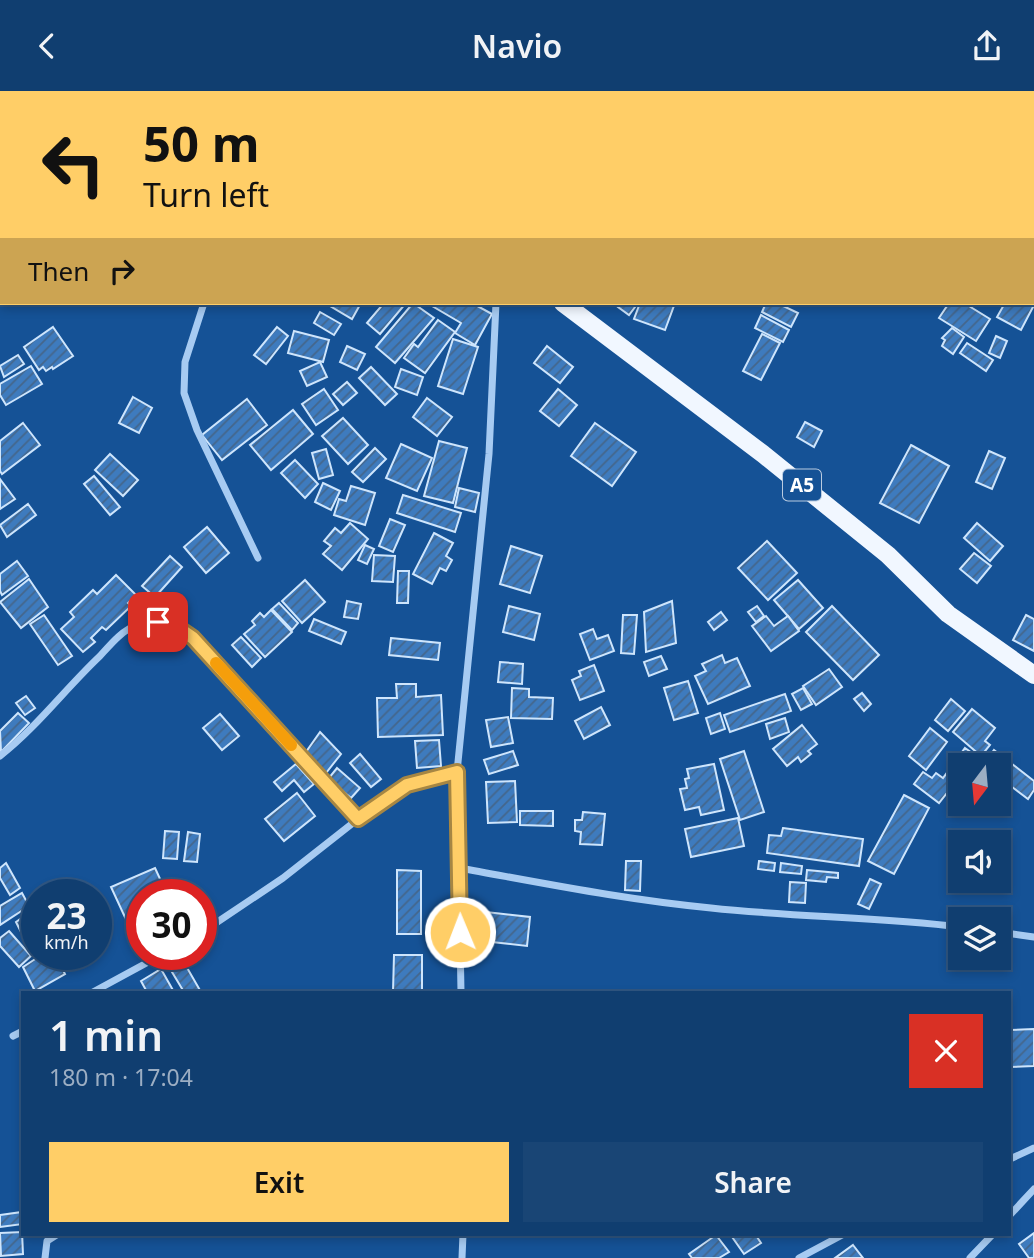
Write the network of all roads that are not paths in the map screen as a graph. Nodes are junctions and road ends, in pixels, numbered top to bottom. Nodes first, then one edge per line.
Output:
1 (203, 305) edge
2 (496, 305) edge
3 (566, 305) edge
4 (258, 558) dead end
5 (1034, 675) edge
6 (0, 756) edge
7 (457, 772) junction
8 (358, 819) junction
9 (459, 868) junction
10 (217, 922) edge
11 (948, 925) edge
12 (1011, 934) edge
13 (1034, 937) edge
14 (134, 970) edge
15 (95, 991) edge
16 (461, 991) edge
17 (21, 1032) edge
18 (13, 1036) dead end
19 (1034, 1148) edge
20 (1011, 1159) edge
21 (1034, 1189) edge
22 (1011, 1214) edge
23 (55, 1236) edge
24 (463, 1236) edge
25 (840, 1236) edge
26 (991, 1236) edge
27 (45, 1258) edge
28 (463, 1258) edge
29 (799, 1258) edge
30 (970, 1258) edge

1 - 4 street
2 - 7 street
3 - 5 main road, A5
6 - 8 street
7 - 8 street
7 - 9 street
8 - 10 street
9 - 11 street
9 - 16 street
12 - 13 street
14 - 15 street
17 - 18 street
19 - 20 street
21 - 22 street
23 - 27 street
24 - 28 street
25 - 29 street
26 - 30 street

